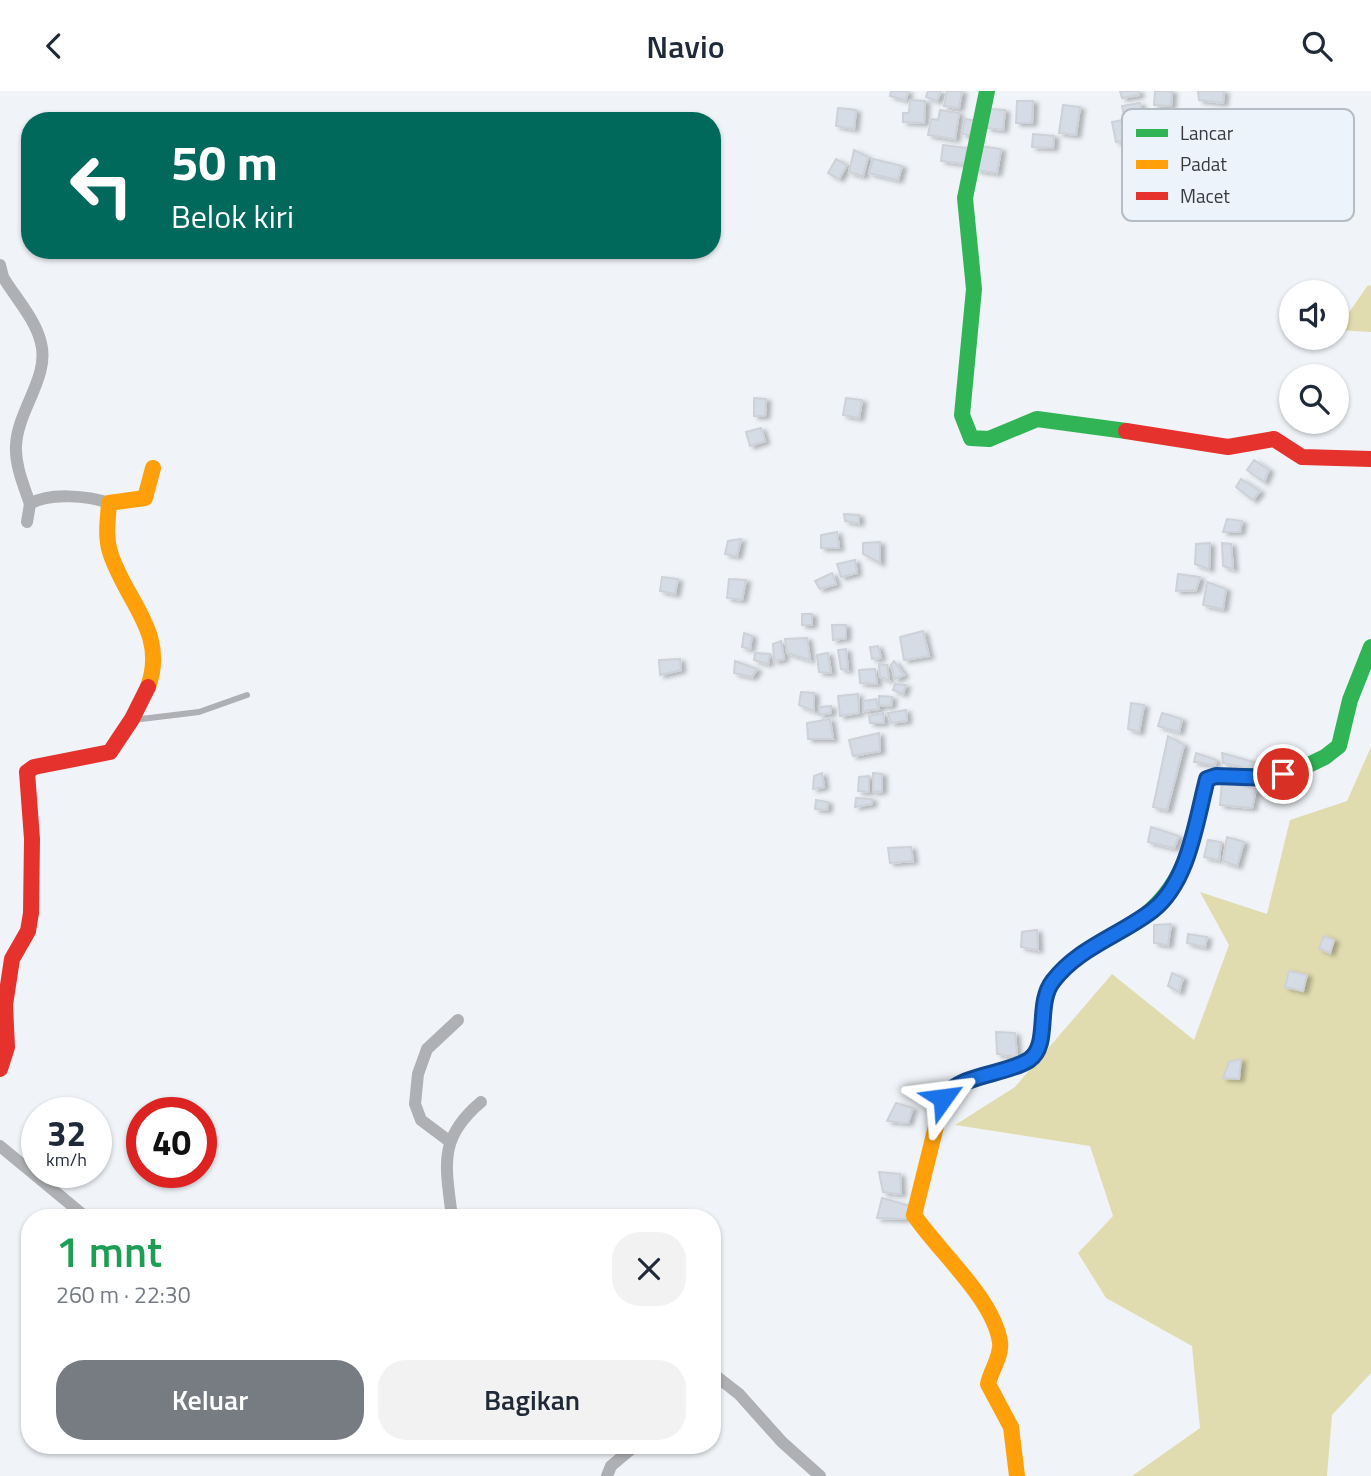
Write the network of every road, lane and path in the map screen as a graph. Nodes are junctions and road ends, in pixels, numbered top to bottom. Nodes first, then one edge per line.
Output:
1 (987, 91) edge
2 (0, 265) edge
3 (1371, 459) edge
4 (153, 468) dead end
5 (109, 503) junction
6 (30, 504) junction
7 (27, 522) dead end
8 (1371, 647) edge
9 (247, 695) dead end
10 (132, 720) junction
11 (458, 1020) dead end
12 (0, 1069) edge
13 (481, 1102) dead end
14 (449, 1141) junction
15 (0, 1146) edge
16 (76, 1209) edge
17 (451, 1209) edge
18 (721, 1383) edge
19 (625, 1454) edge
20 (607, 1476) edge
21 (820, 1476) edge
22 (1017, 1476) edge

1 - 3 street
2 - 6 street
4 - 5 street
5 - 6 street
5 - 10 street
6 - 7 street
8 - 22 street
9 - 10 lane
10 - 12 street
11 - 14 street
13 - 14 street
14 - 17 street
15 - 16 street
18 - 21 street
19 - 20 street

